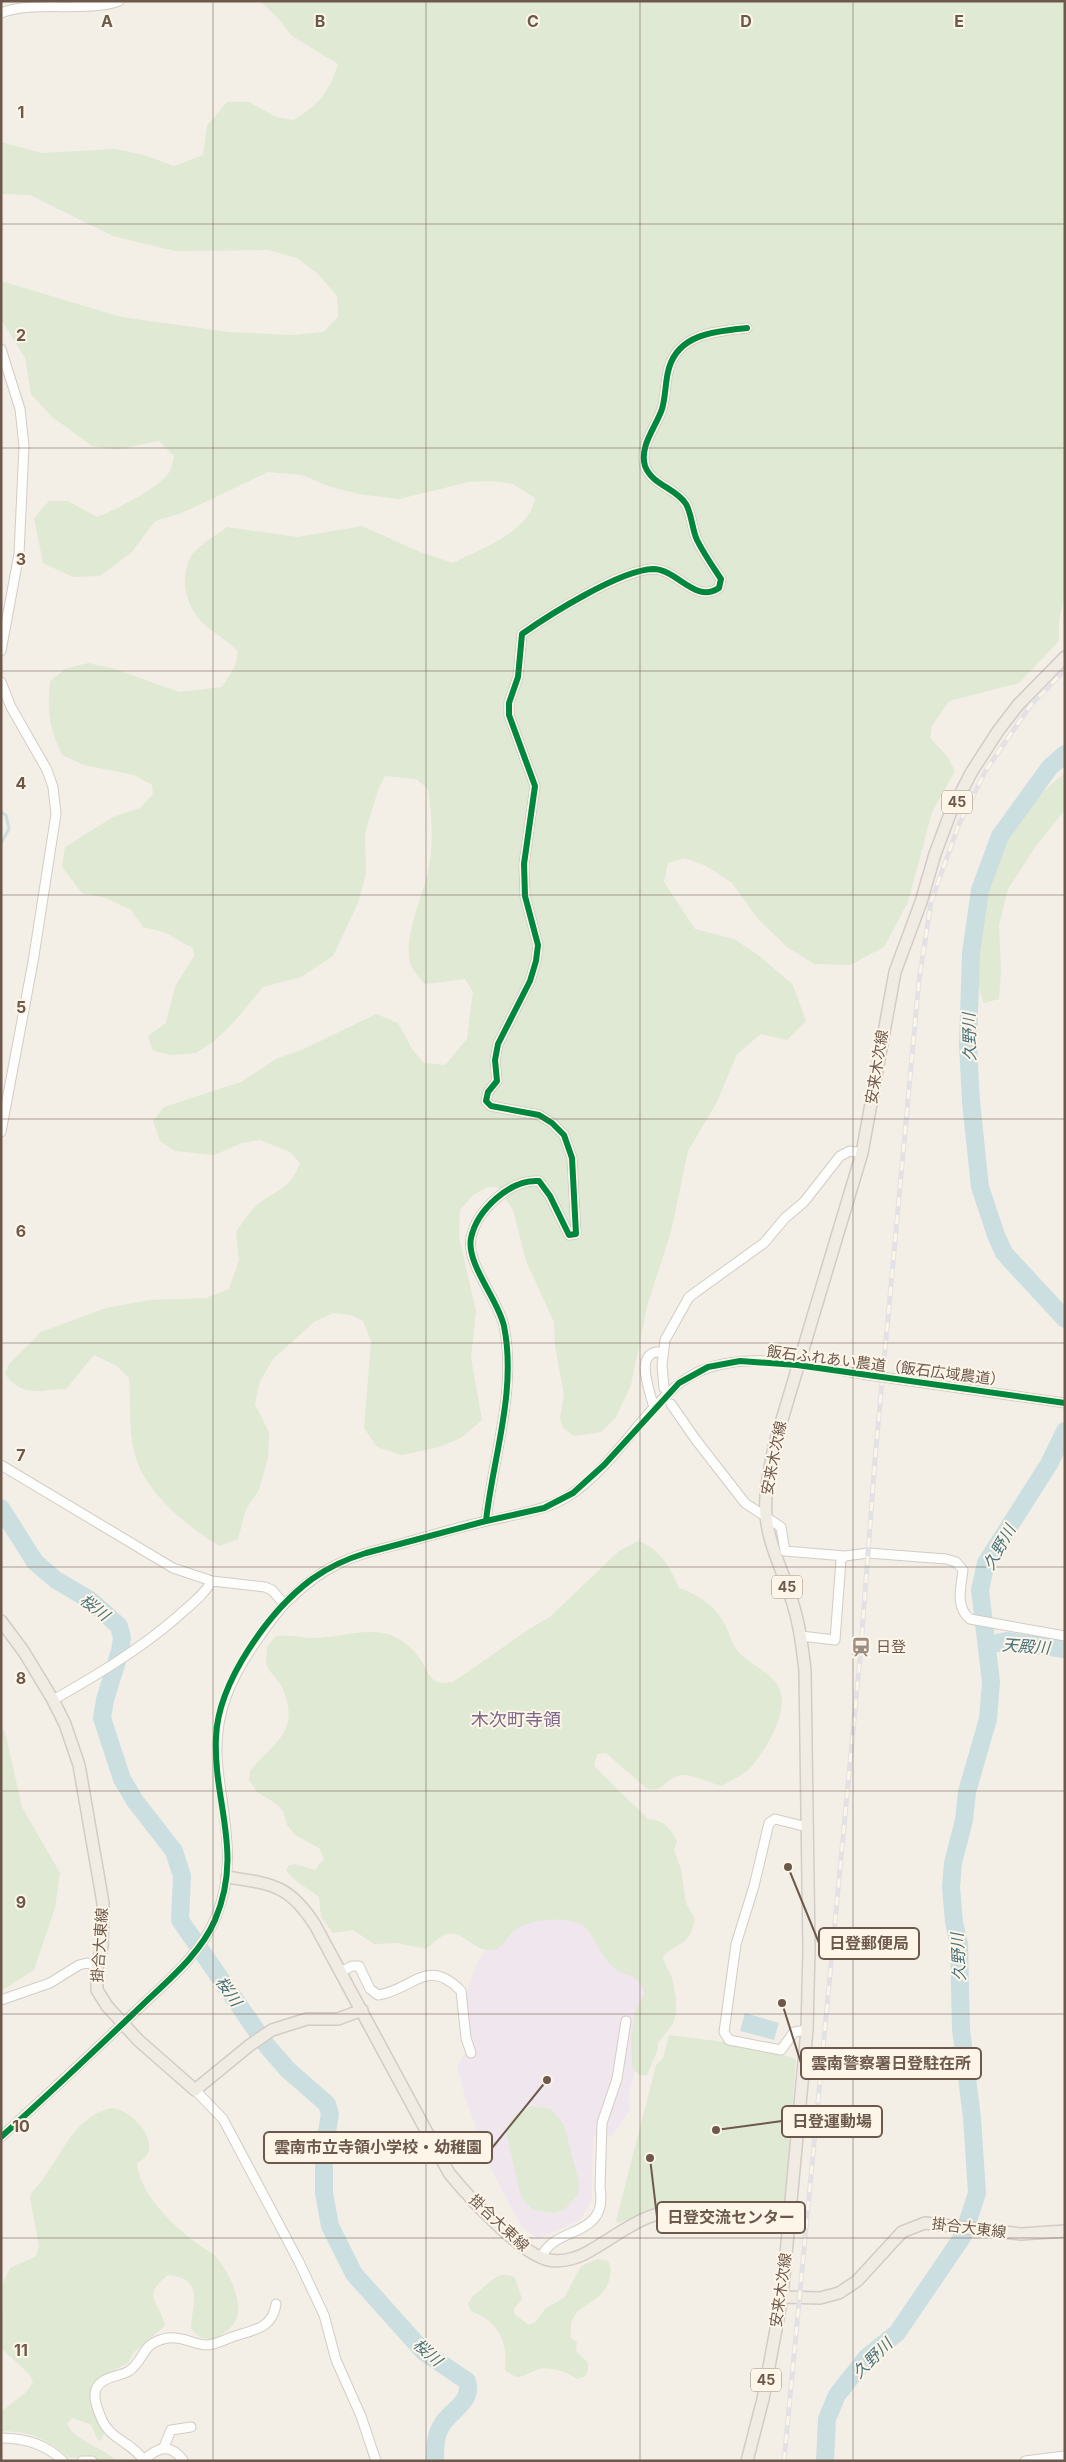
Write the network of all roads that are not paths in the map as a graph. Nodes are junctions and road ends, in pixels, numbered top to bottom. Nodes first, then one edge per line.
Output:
1 (119, 1) edge
2 (1, 13) edge
3 (748, 328) dead end
4 (1, 349) edge
5 (1, 651) edge
6 (1065, 657) edge
7 (1, 682) edge
8 (1, 1132) edge
9 (862, 1153) junction
10 (663, 1352) junction
11 (797, 1364) junction
12 (664, 1388) dead end
13 (1065, 1403) edge
14 (671, 1404) dead end
15 (654, 1408) junction
16 (1, 1465) edge
17 (766, 1517) junction
18 (486, 1521) junction
19 (845, 1556) junction
20 (212, 1581) junction
21 (284, 1604) junction
22 (1, 1621) edge
23 (801, 1636) junction
24 (1065, 1636) edge
25 (53, 1700) junction
26 (807, 1827) junction
27 (227, 1876) junction
28 (97, 1966) junction
29 (341, 1972) junction
30 (1, 2000) edge
31 (362, 2010) junction
32 (626, 2022) dead end
33 (123, 2023) junction
34 (807, 2030) junction
35 (471, 2053) dead end
36 (195, 2090) junction
37 (1, 2137) edge
38 (789, 2219) junction
39 (1065, 2231) edge
40 (541, 2258) junction
41 (782, 2297) junction
42 (276, 2304) dead end
43 (191, 2427) dead end
44 (1, 2438) edge
45 (164, 2447) junction
46 (1065, 2456) edge
47 (144, 2460) edge
48 (183, 2460) edge
49 (63, 2461) edge
50 (82, 2461) edge
51 (92, 2461) edge
52 (376, 2461) edge
53 (747, 2461) edge
54 (1025, 2461) edge

1 - 2 street
3 - 18 street
4 - 5 street
6 - 9 main road, 安来木次線 / 45
7 - 8 street
9 - 10 street
9 - 11 main road, 安来木次線 / 45
10 - 12 street
10 - 15 street
11 - 13 street, 飯石ふれあい農道（飯石広域農道）, bridge
11 - 15 street, 飯石ふれあい農道（飯石広域農道）
11 - 17 main road, 安来木次線 / 45
14 - 17 street
15 - 18 street, 飯石ふれあい農道（飯石広域農道）
16 - 20 street
17 - 19 street
17 - 23 main road, 安来木次線 / 45
18 - 21 street, 飯石ふれあい農道（飯石広域農道）
19 - 23 street
19 - 24 street
20 - 21 street
20 - 25 street
21 - 27 street, 飯石ふれあい農道（飯石広域農道）
22 - 25 main road, 掛合大東線
23 - 26 main road, 安来木次線 / 45
25 - 28 main road, 掛合大東線
26 - 34 main road, 安来木次線 / 45
26 - 34 street
27 - 29 main road, 掛合大東線
27 - 33 street, 飯石ふれあい農道（飯石広域農道）
28 - 30 street
28 - 33 main road, 掛合大東線
29 - 31 main road, 掛合大東線
29 - 35 street
31 - 36 main road
31 - 40 main road, 掛合大東線
32 - 40 street
33 - 36 main road, 掛合大東線
33 - 37 street, 飯石ふれあい農道（飯石広域農道）
34 - 38 main road, 安来木次線 / 45
36 - 52 street
38 - 40 main road, 掛合大東線
38 - 41 main road, 安来木次線 / 45
39 - 41 main road, 掛合大東線
41 - 53 main road, 安来木次線 / 45
42 - 47 street
43 - 45 street
44 - 49 street
45 - 47 street
45 - 48 street
46 - 54 street
50 - 51 street

